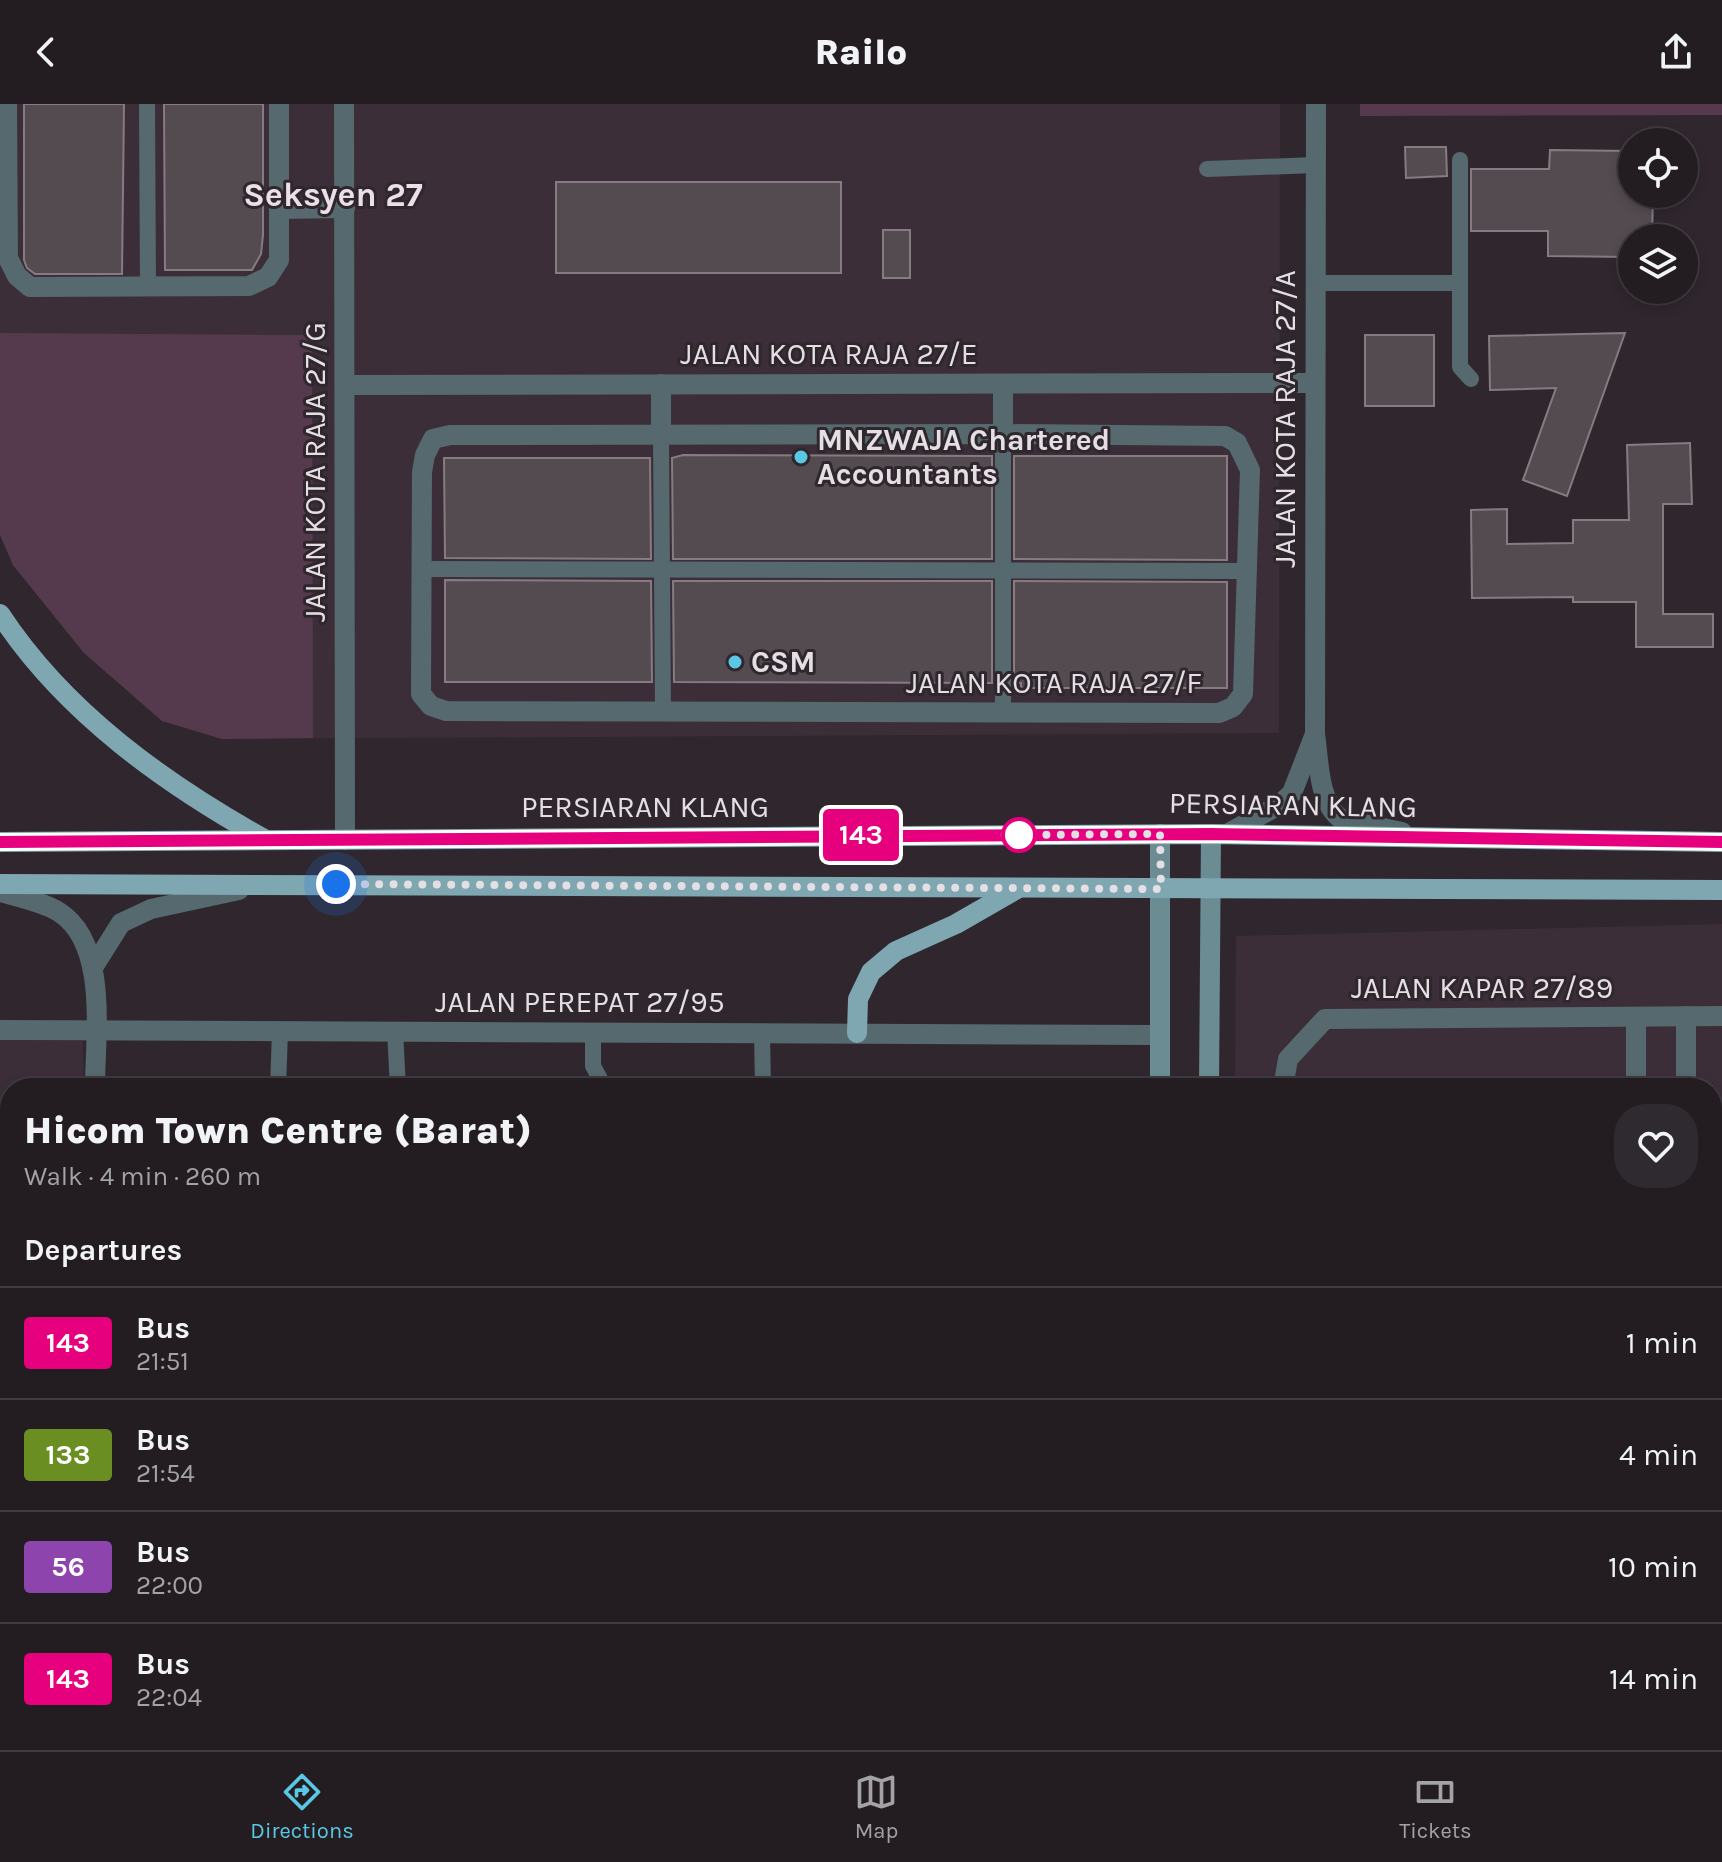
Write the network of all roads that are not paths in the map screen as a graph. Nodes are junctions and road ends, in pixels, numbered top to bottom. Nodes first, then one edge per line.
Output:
1 (7, 104) edge
2 (147, 104) edge
3 (279, 104) edge
4 (344, 104) edge
5 (1316, 104) edge
6 (1460, 160) dead end
7 (1316, 165) junction
8 (1207, 169) dead end
9 (345, 208) junction
10 (279, 209) junction
11 (1314, 283) junction
12 (1458, 283) junction
13 (148, 286) junction
14 (1471, 379) dead end
15 (1314, 383) junction
16 (661, 384) junction
17 (1003, 384) junction
18 (345, 385) junction
19 (1003, 434) junction
20 (661, 436) junction
21 (424, 569) junction
22 (662, 569) junction
23 (1003, 570) junction
24 (1246, 571) junction
25 (0, 614) edge
26 (663, 711) junction
27 (1003, 713) junction
28 (1315, 734) junction
29 (1160, 834) junction
30 (1219, 834) junction
31 (1425, 837) junction
32 (345, 840) junction
33 (267, 841) junction
34 (0, 842) edge
35 (1722, 842) edge
36 (0, 884) edge
37 (274, 884) junction
38 (1017, 889) junction
39 (1161, 889) junction
40 (1210, 890) junction
41 (1722, 890) edge
42 (0, 892) edge
43 (94, 966) junction
44 (1686, 1016) junction
45 (1722, 1016) edge
46 (1636, 1017) junction
47 (0, 1030) edge
48 (95, 1030) junction
49 (280, 1031) junction
50 (395, 1031) junction
51 (593, 1032) junction
52 (762, 1033) junction
53 (857, 1033) junction
54 (1160, 1035) junction
55 (95, 1078) edge
56 (278, 1078) edge
57 (397, 1078) edge
58 (600, 1078) edge
59 (763, 1078) edge
60 (1160, 1078) edge
61 (1209, 1078) edge
62 (1285, 1078) edge
63 (1636, 1078) edge
64 (1686, 1078) edge

1 - 13 street
2 - 13 lane
3 - 10 street
4 - 9 street, JALAN KOTA RAJA 27/G
5 - 7 street, JALAN KOTA RAJA 27/A
6 - 12 lane
7 - 8 lane
7 - 11 street, JALAN KOTA RAJA 27/A
9 - 10 street
9 - 18 street, JALAN KOTA RAJA 27/G
10 - 13 street
11 - 12 lane
11 - 15 street, JALAN KOTA RAJA 27/A
12 - 14 lane
15 - 17 street, JALAN KOTA RAJA 27/E
15 - 28 street, JALAN KOTA RAJA 27/A
16 - 17 street, JALAN KOTA RAJA 27/E
16 - 18 street, JALAN KOTA RAJA 27/E
16 - 20 street
17 - 19 street
18 - 32 street, JALAN KOTA RAJA 27/G
19 - 20 street, JALAN KOTA RAJA 27/F
19 - 23 lane
19 - 24 street, JALAN KOTA RAJA 27/F
20 - 21 street, JALAN KOTA RAJA 27/F
20 - 22 lane
21 - 22 lane
21 - 26 street, JALAN KOTA RAJA 27/F
22 - 23 lane
22 - 26 lane
23 - 24 lane
23 - 27 lane
24 - 27 street, JALAN KOTA RAJA 27/F
25 - 33 main road
26 - 27 street, JALAN KOTA RAJA 27/F
28 - 30 street, JALAN KOTA RAJA 27/A
28 - 31 street, JALAN KOTA RAJA 27/A
29 - 30 main road, PERSIARAN KLANG
29 - 32 main road, PERSIARAN KLANG
29 - 39 street
30 - 31 main road, PERSIARAN KLANG
30 - 40 street
31 - 35 main road, PERSIARAN KLANG
32 - 33 main road, PERSIARAN KLANG
33 - 34 main road, PERSIARAN KLANG
36 - 37 main road
37 - 38 main road
37 - 43 street
38 - 39 main road
38 - 53 main road
39 - 40 main road
39 - 54 street
40 - 41 main road
40 - 61 street
42 - 43 street
43 - 48 street
44 - 45 street, JALAN KAPAR 27/89
44 - 46 street, JALAN KAPAR 27/89
44 - 64 street
46 - 62 street, JALAN KAPAR 27/89
46 - 63 street
47 - 48 street, JALAN PEREPAT 27/95
48 - 49 street, JALAN PEREPAT 27/95
48 - 55 street
49 - 50 street, JALAN PEREPAT 27/95
49 - 56 lane
50 - 51 street, JALAN PEREPAT 27/95
50 - 57 lane
51 - 52 street, JALAN PEREPAT 27/95
51 - 58 lane
52 - 53 street, JALAN PEREPAT 27/95
52 - 59 lane
53 - 54 street, JALAN PEREPAT 27/95
54 - 60 street

